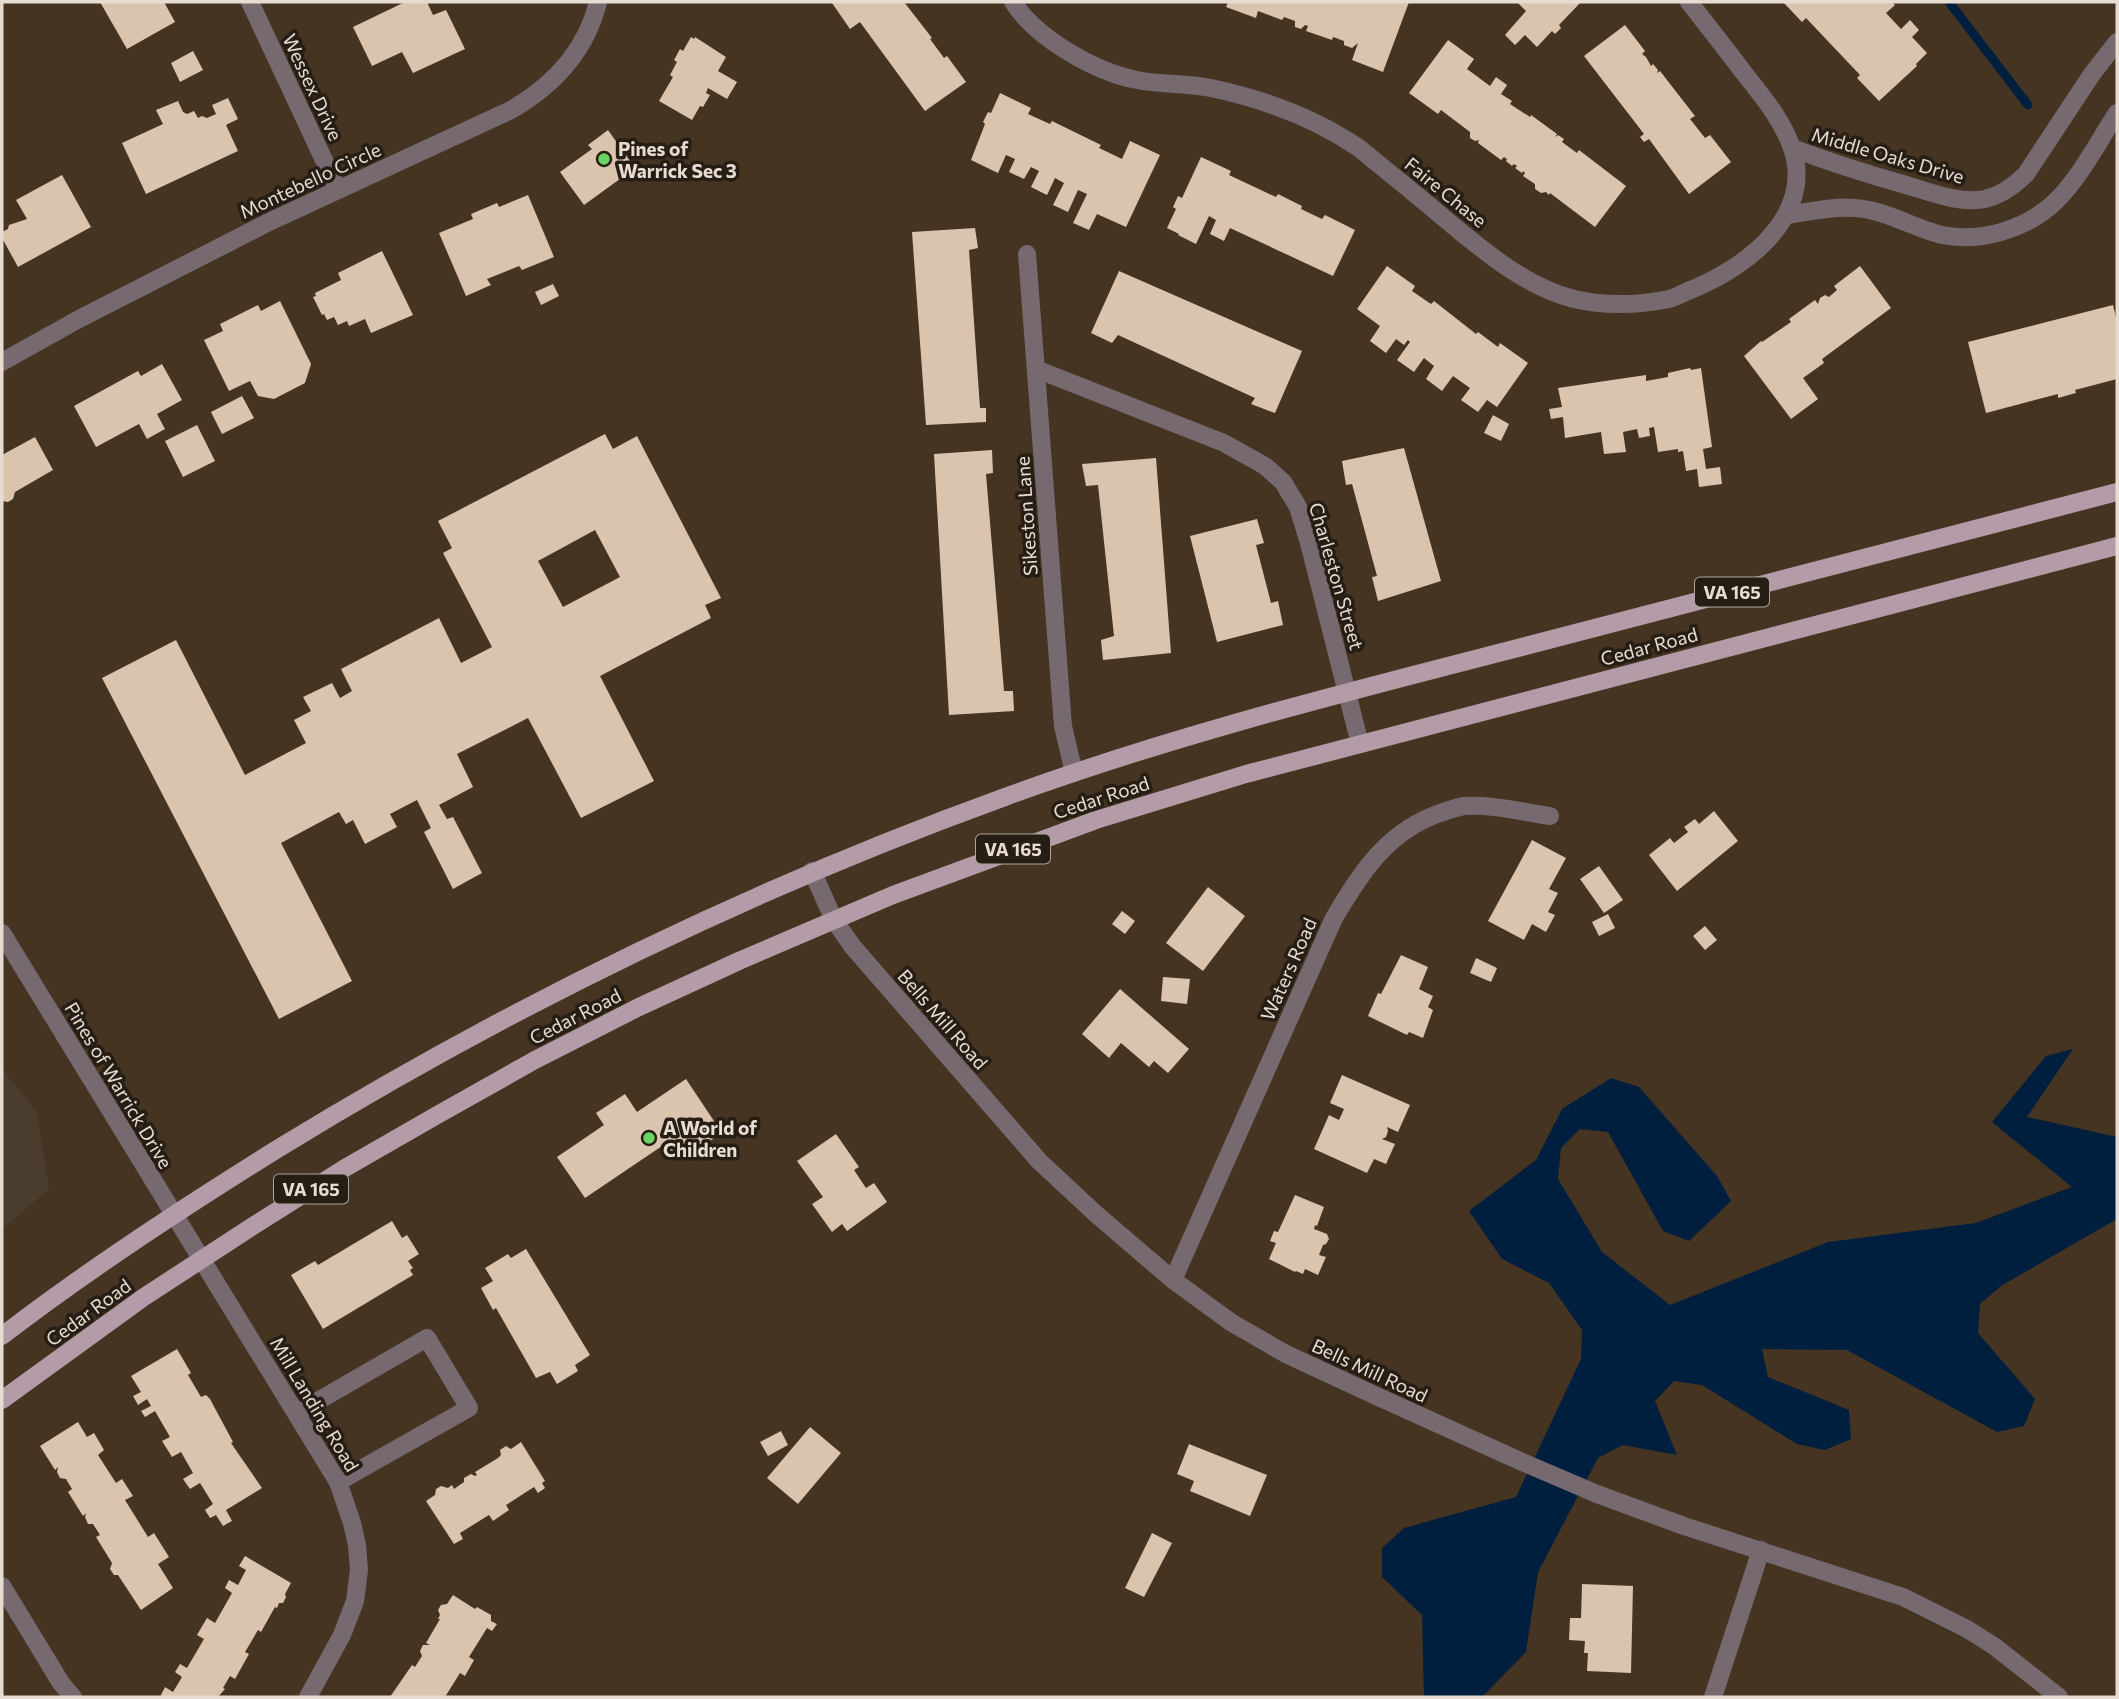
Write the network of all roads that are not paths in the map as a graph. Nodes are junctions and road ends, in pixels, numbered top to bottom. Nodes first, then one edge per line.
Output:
1 (250, 2) edge
2 (598, 2) edge
3 (1013, 2) edge
4 (1689, 2) edge
5 (2117, 42) edge
6 (2117, 113) edge
7 (1792, 148) junction
8 (338, 190) junction
9 (1786, 215) junction
10 (1027, 254) dead end
11 (2, 362) edge
12 (1036, 369) junction
13 (2117, 492) edge
14 (2117, 546) edge
15 (1347, 693) junction
16 (1360, 744) junction
17 (1074, 773) junction
18 (1550, 816) dead end
19 (812, 872) junction
20 (834, 920) junction
21 (2, 933) edge
22 (174, 1215) junction
23 (202, 1260) junction
24 (1173, 1280) junction
25 (2, 1336) edge
26 (2, 1400) edge
27 (298, 1413) junction
28 (338, 1482) junction
29 (1761, 1550) junction
30 (2, 1587) edge
31 (73, 1697) edge
32 (308, 1697) edge
33 (1713, 1697) edge
34 (2059, 1697) edge

1 - 8 street, Wessex Drive
2 - 8 street, Montebello Circle
3 - 9 street, Faire Chase
4 - 7 street, Middle Oaks Drive
5 - 7 street, Middle Oaks Drive
6 - 9 street
7 - 9 street, Faire Chase
8 - 11 street, Montebello Circle
10 - 12 street, Sikeston Lane
12 - 15 street, Charleston Street
12 - 17 street, Sikeston Lane
13 - 15 main road, Cedar Road / VA 165
14 - 16 main road, Cedar Road / VA 165
15 - 16 street, Charleston Street
15 - 17 main road, Cedar Road / VA 165
16 - 20 main road, Cedar Road / VA 165
17 - 19 main road, Cedar Road / VA 165
18 - 24 street, Waters Road
19 - 20 street, Bells Mill Road
19 - 22 main road, Cedar Road / VA 165
20 - 23 main road, Cedar Road / VA 165
20 - 24 street, Bells Mill Road
21 - 22 street, Pines of Warrick Drive
22 - 23 street, Pines of Warrick Drive
22 - 25 main road, Cedar Road / VA 165
23 - 26 main road, Cedar Road / VA 165
23 - 27 street, Mill Landing Road
24 - 29 street, Bells Mill Road
27 - 28 street, Mill Landing Road
27 - 28 street
28 - 32 street, Mill Landing Road
29 - 33 street
29 - 34 street, Bells Mill Road
30 - 31 street

